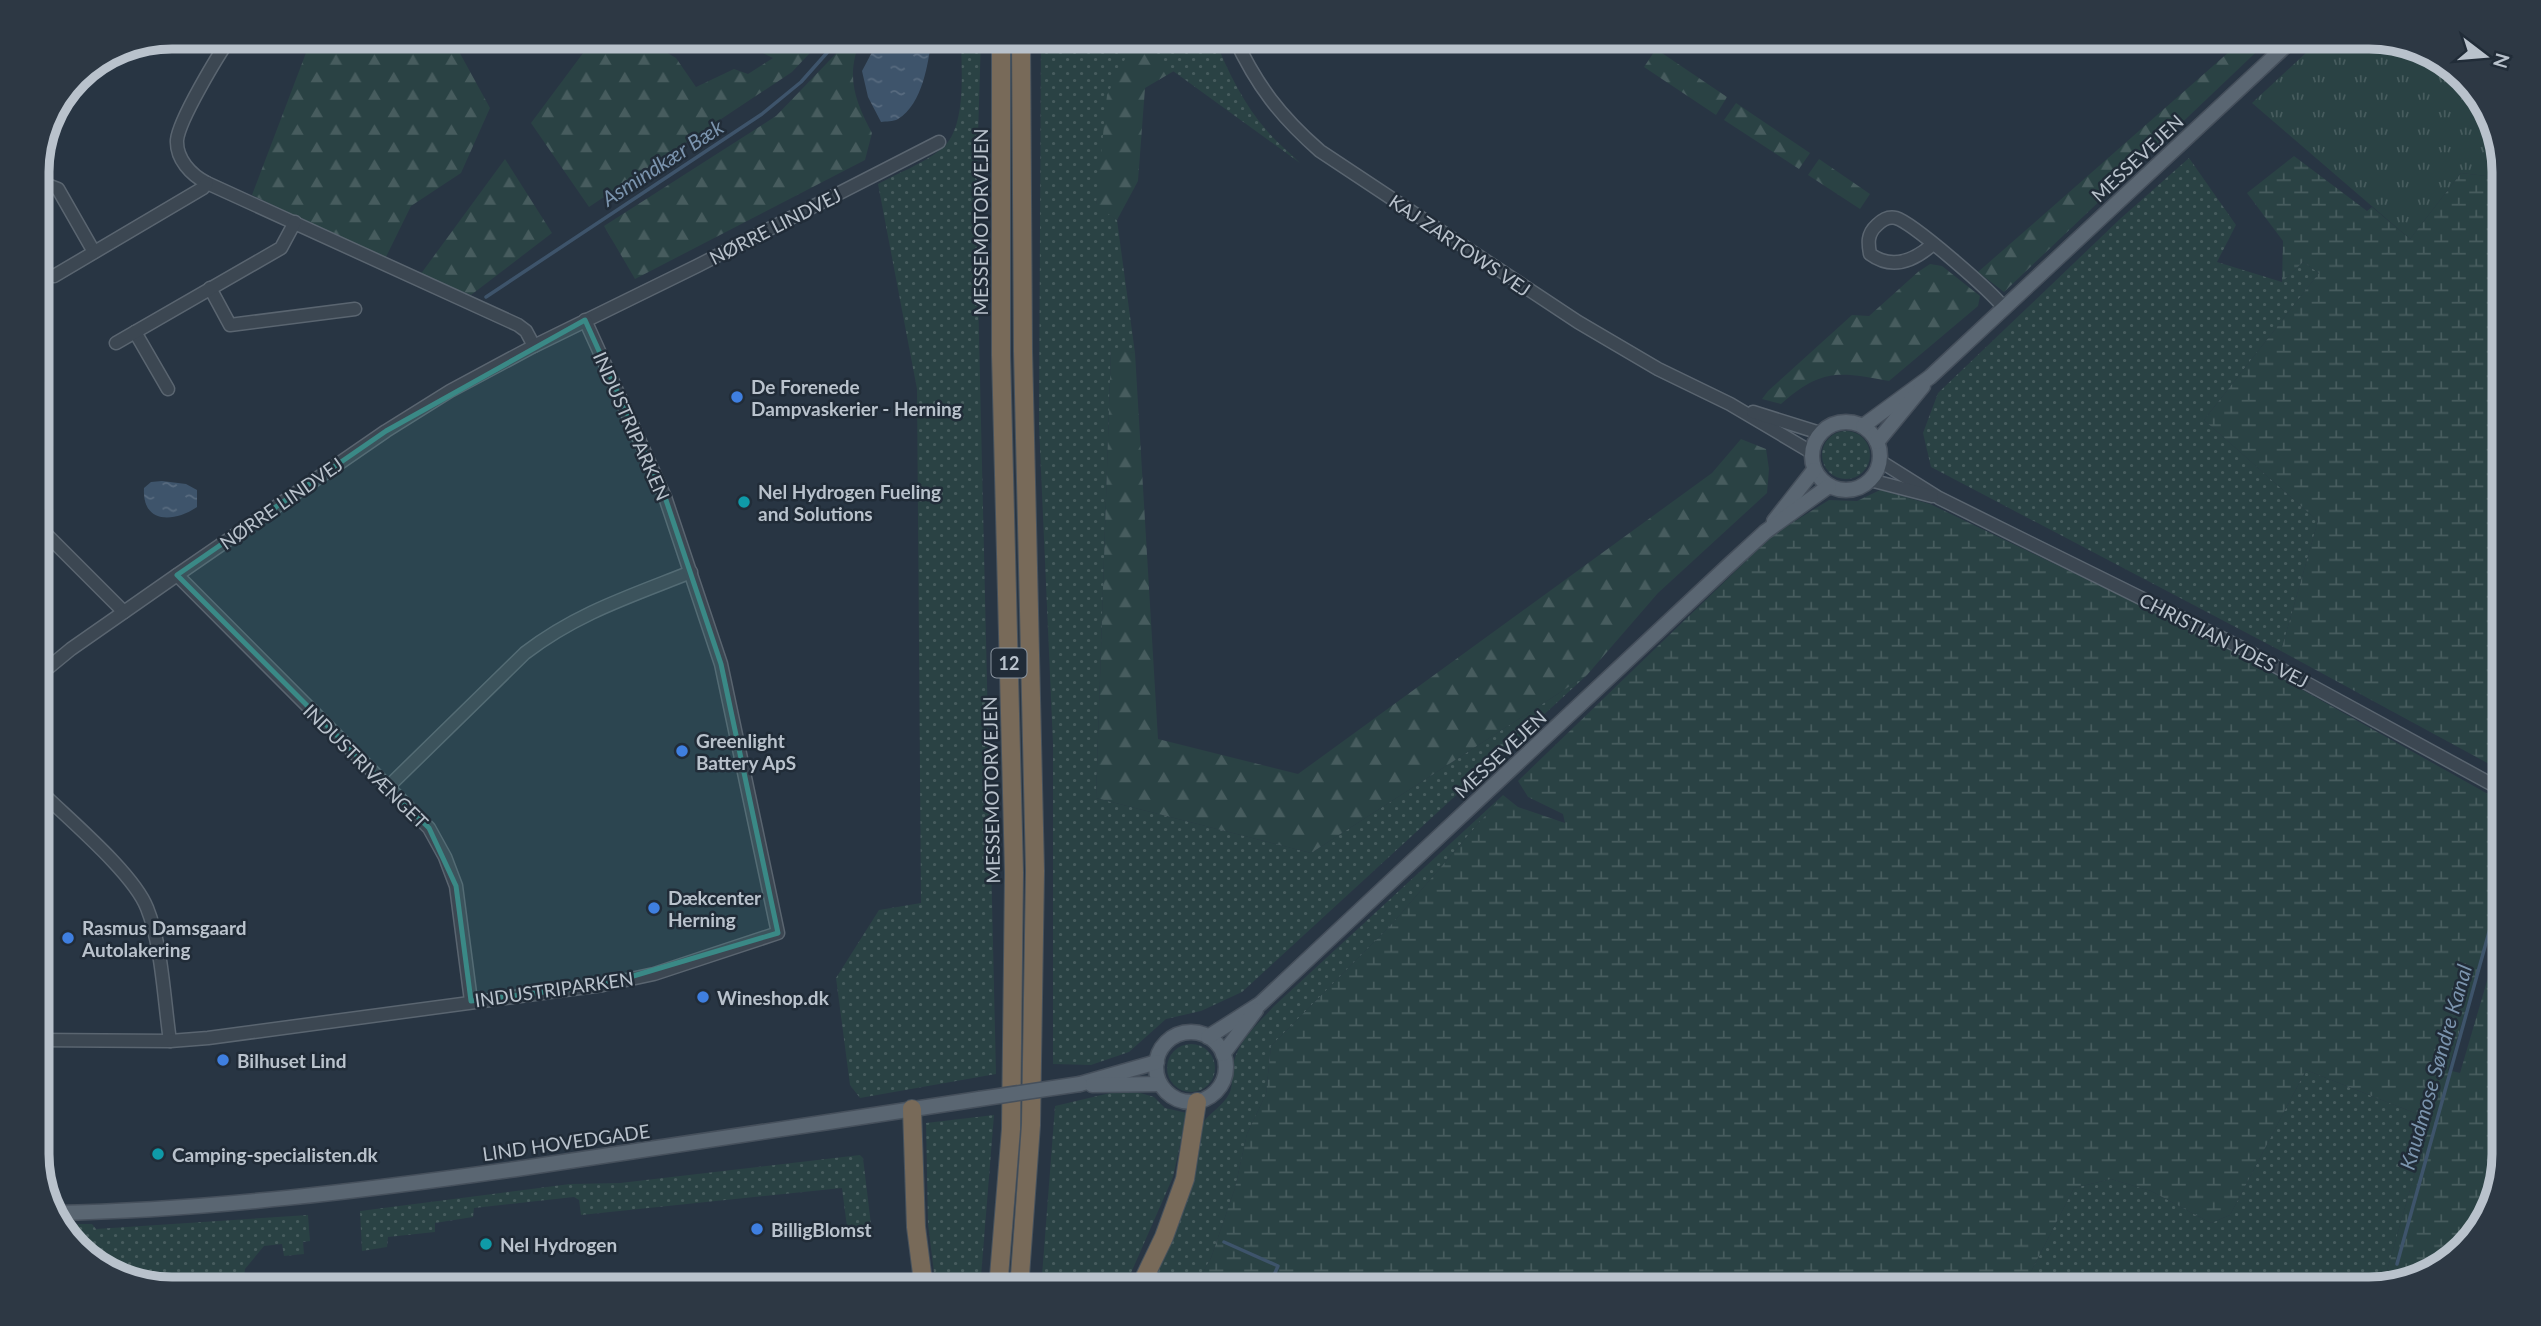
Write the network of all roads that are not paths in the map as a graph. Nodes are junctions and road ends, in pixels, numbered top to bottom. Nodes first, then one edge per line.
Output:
1 (223, 49) edge
2 (1000, 49) edge
3 (1021, 49) edge
4 (1240, 49) edge
5 (2282, 49) edge
6 (939, 142) dead end
7 (207, 183) junction
8 (49, 185) edge
9 (1421, 201) dead end
10 (1412, 213) junction
11 (295, 222) junction
12 (1933, 244) junction
13 (94, 252) junction
14 (54, 276) dead end
15 (210, 288) junction
16 (2004, 307) junction
17 (355, 309) dead end
18 (585, 320) junction
19 (135, 332) junction
20 (116, 343) dead end
21 (534, 346) junction
22 (1930, 377) junction
23 (168, 389) dead end
24 (1730, 404) junction
25 (1863, 426) junction
26 (1820, 433) junction
27 (1877, 442) junction
28 (1811, 452) junction
29 (1880, 461) junction
30 (1814, 470) junction
31 (1870, 480) junction
32 (1829, 486) junction
33 (1939, 498) junction
34 (1765, 532) junction
35 (49, 537) edge
36 (691, 572) junction
37 (177, 575) junction
38 (124, 612) junction
39 (49, 667) edge
40 (2492, 784) edge
41 (388, 787) junction
42 (49, 800) edge
43 (471, 1001) junction
44 (1260, 1004) junction
45 (1208, 1037) junction
46 (49, 1040) edge
47 (170, 1041) junction
48 (1223, 1054) junction
49 (1157, 1062) junction
50 (1080, 1084) junction
51 (1160, 1084) junction
52 (1197, 1102) junction
53 (912, 1109) junction
54 (64, 1213) edge
55 (922, 1277) edge
56 (999, 1277) edge
57 (1020, 1277) edge
58 (1145, 1277) edge

1 - 7 street
2 - 56 highway, MESSEMOTORVEJEN / 12
3 - 57 highway, 12
4 - 10 street, KAJ ZARTOWS VEJ
5 - 16 main road, MESSEVEJEN
6 - 18 street, NØRRE LINDVEJ
7 - 11 street
7 - 13 street
8 - 13 street
9 - 10 street
10 - 24 street, KAJ ZARTOWS VEJ
11 - 15 street
11 - 21 street
12 - 12 street
12 - 16 street
13 - 14 street
15 - 17 street
15 - 19 street
16 - 22 main road, MESSEVEJEN
18 - 21 street, NØRRE LINDVEJ
18 - 36 street, INDUSTRIPARKEN
19 - 20 street
19 - 23 street
21 - 37 street, NØRRE LINDVEJ
22 - 25 main road, MESSEVEJEN
22 - 27 main road, MESSEVEJEN
24 - 26 street, KAJ ZARTOWS VEJ
24 - 28 street, KAJ ZARTOWS VEJ
25 - 26 main road
25 - 27 main road
26 - 28 main road
27 - 29 main road
28 - 30 main road
29 - 31 main road
29 - 33 street, CHRISTIAN YDES VEJ
30 - 32 main road
30 - 34 main road, MESSEVEJEN
31 - 32 main road
31 - 33 street, CHRISTIAN YDES VEJ
32 - 34 main road, MESSEVEJEN
33 - 40 street, CHRISTIAN YDES VEJ
34 - 44 main road, MESSEVEJEN
35 - 38 street
36 - 41 street
36 - 43 street, INDUSTRIPARKEN
37 - 38 street, NØRRE LINDVEJ
37 - 41 street, INDUSTRIVÆNGET
38 - 39 street, NØRRE LINDVEJ
41 - 43 street, INDUSTRIVÆNGET
42 - 47 street
43 - 47 street, INDUSTRIPARKEN
44 - 45 main road, MESSEVEJEN
44 - 48 main road, MESSEVEJEN
45 - 48 main road
45 - 49 main road
46 - 47 street, INDUSTRIPARKEN
48 - 52 main road
49 - 50 main road, LIND HOVEDGADE
49 - 51 main road
50 - 51 main road, LIND HOVEDGADE
50 - 53 main road, LIND HOVEDGADE, bridge
51 - 52 main road
52 - 58 highway
53 - 54 main road, LIND HOVEDGADE
53 - 55 highway

